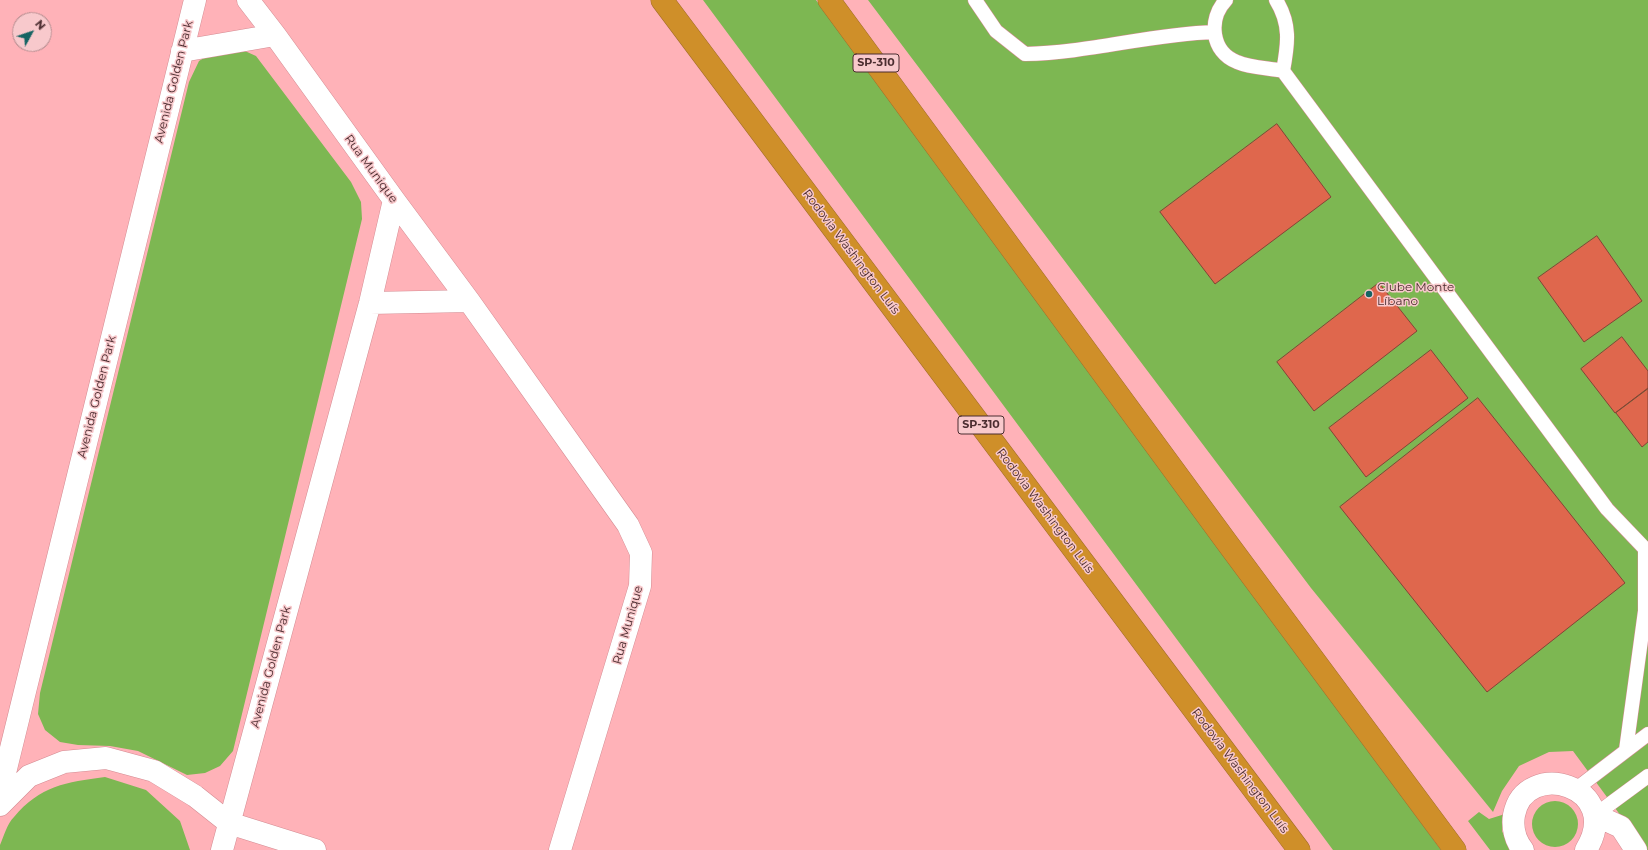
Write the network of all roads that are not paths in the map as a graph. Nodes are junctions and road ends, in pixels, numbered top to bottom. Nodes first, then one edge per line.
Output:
1 (195, 0) edge
2 (248, 0) edge
3 (662, 0) edge
4 (829, 0) edge
5 (974, 0) edge
6 (1226, 0) edge
7 (1276, 0) edge
8 (1214, 32) junction
9 (275, 35) junction
10 (182, 51) junction
11 (1283, 71) junction
12 (394, 200) junction
13 (469, 301) junction
14 (370, 303) junction
15 (1647, 552) edge
16 (1648, 734) edge
17 (1626, 750) junction
18 (1648, 776) edge
19 (1576, 789) junction
20 (0, 793) edge
21 (0, 805) edge
22 (1594, 816) junction
23 (229, 823) junction
24 (1452, 845) edge
25 (222, 850) edge
26 (315, 850) edge
27 (560, 850) edge
28 (1299, 850) edge
29 (1523, 850) edge
30 (1586, 850) edge
31 (1636, 850) edge

1 - 10 street, Avenida Golden Park
2 - 9 street, Rua Munique
3 - 28 highway, Rodovia Washington Luís / SP-310
4 - 24 highway, SP-310
5 - 8 lane
6 - 8 lane
7 - 11 lane
8 - 11 lane
9 - 10 street
9 - 12 street, Rua Munique
10 - 20 street, Avenida Golden Park
11 - 15 lane
12 - 13 street, Rua Munique
12 - 14 street, Avenida Golden Park
13 - 14 street
13 - 27 street, Rua Munique
14 - 23 street, Avenida Golden Park
15 - 17 lane
16 - 17 lane
17 - 19 lane
18 - 22 lane
19 - 22 street
19 - 29 street
21 - 23 street
22 - 30 street
22 - 31 street
23 - 25 street, Avenida Golden Park
23 - 26 street

